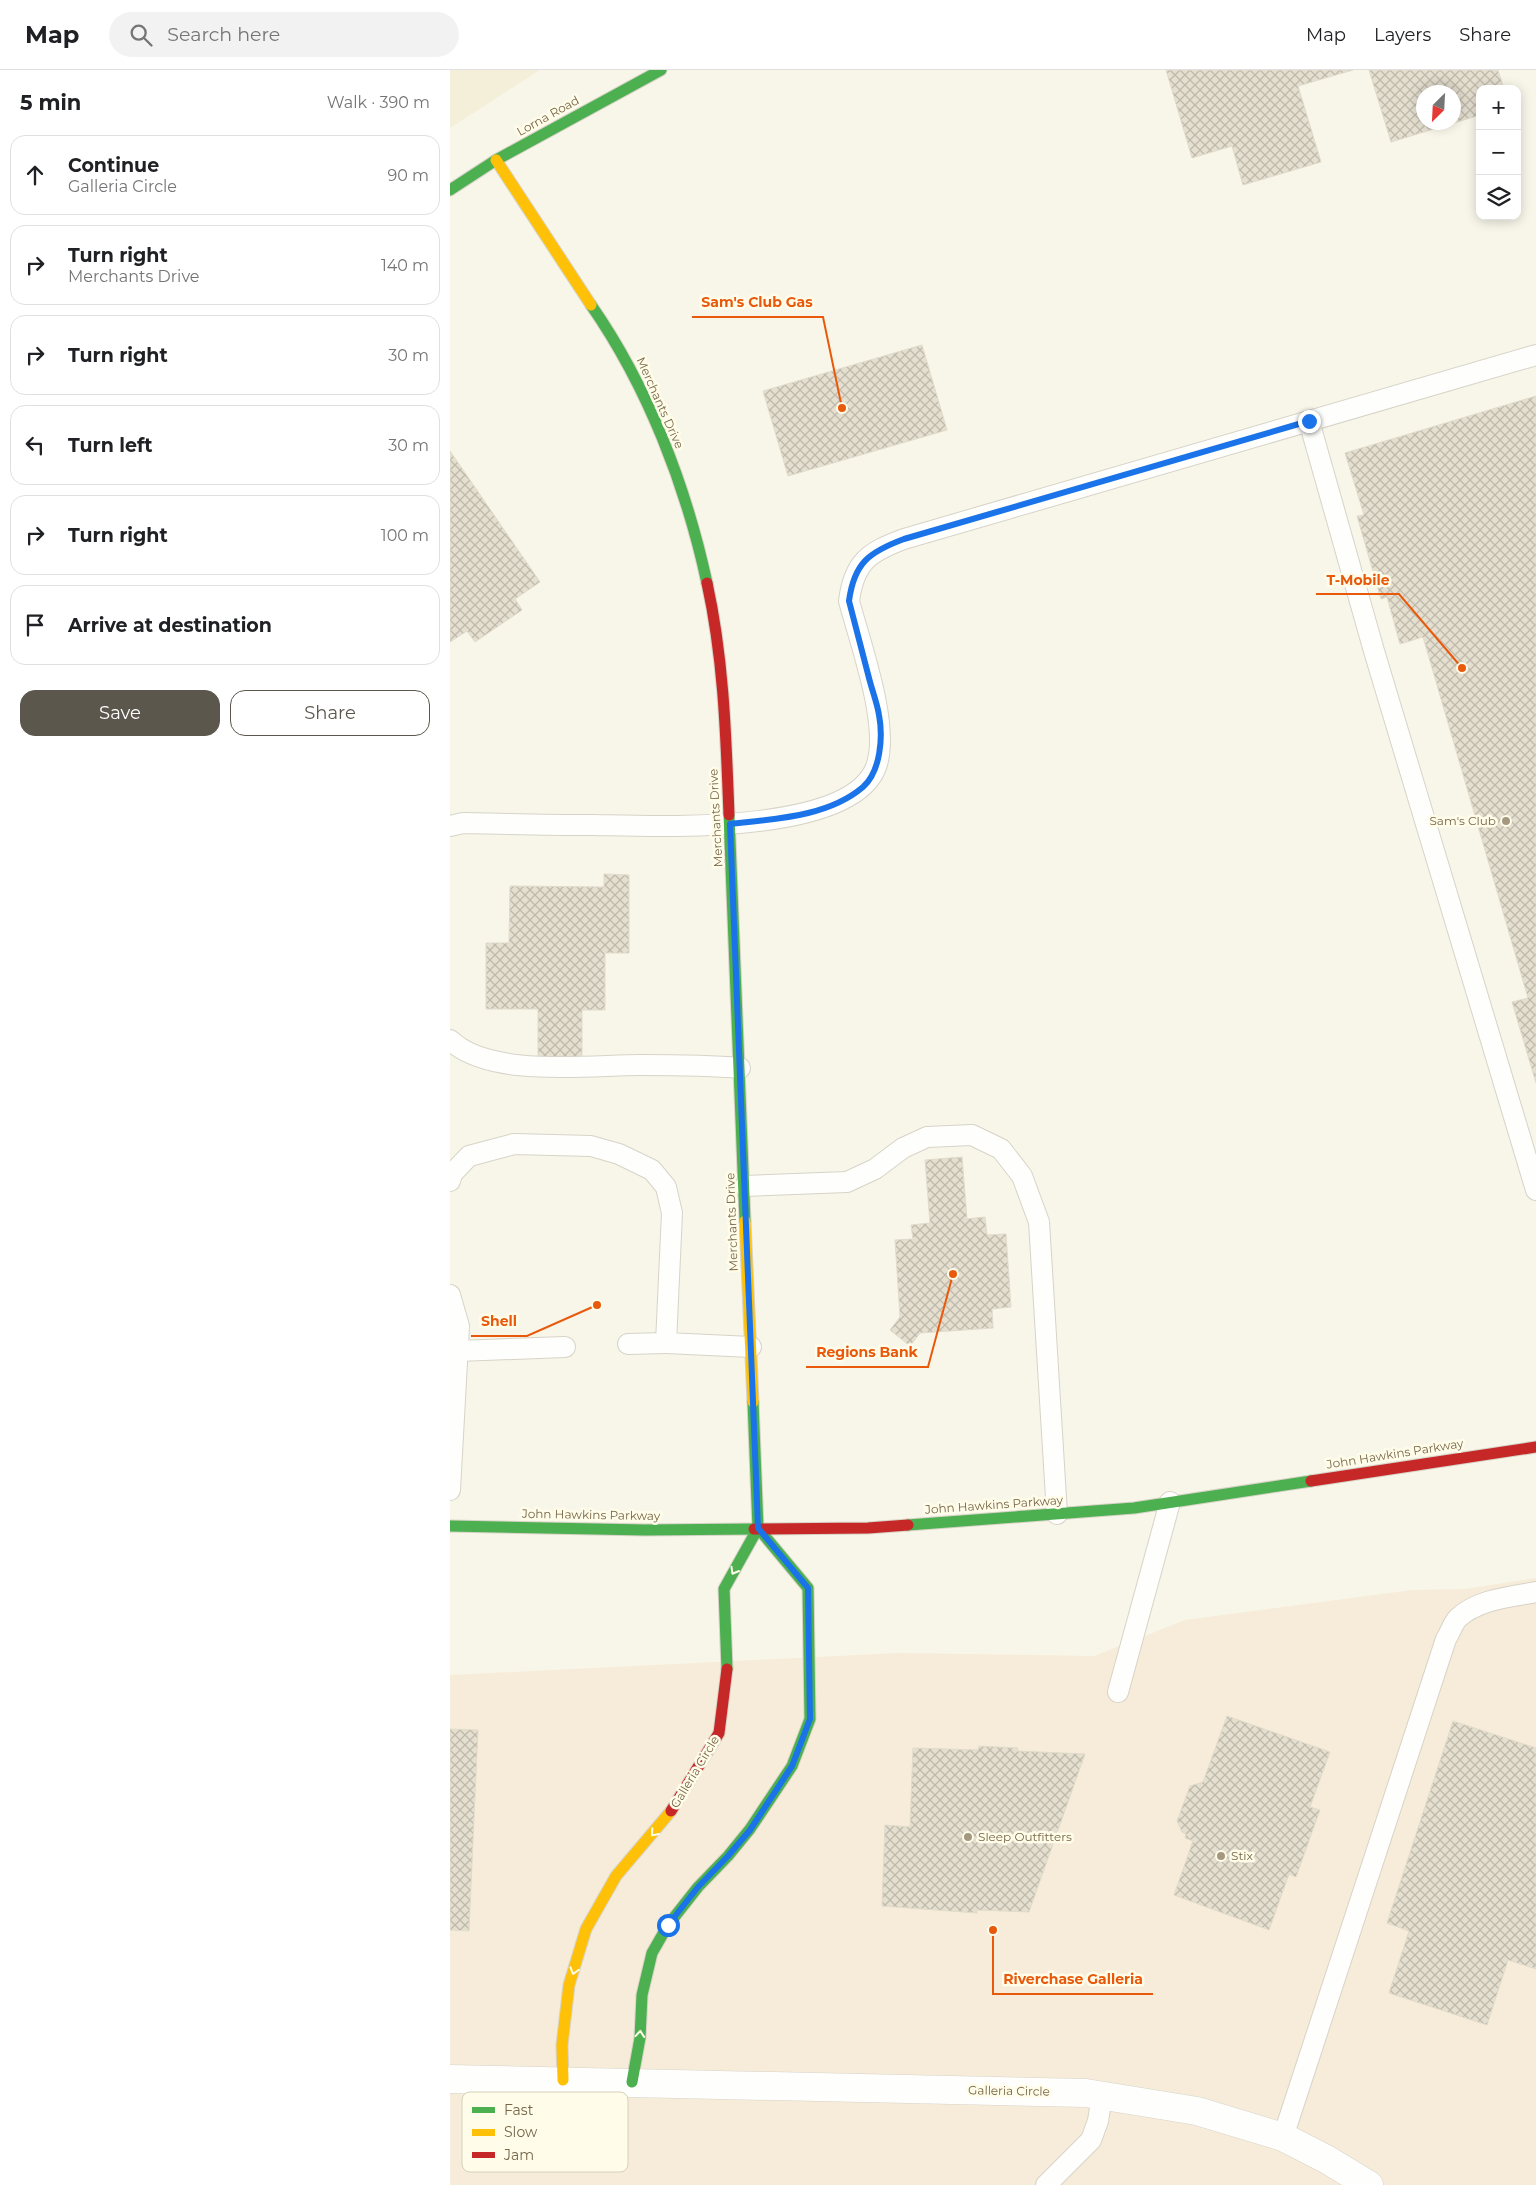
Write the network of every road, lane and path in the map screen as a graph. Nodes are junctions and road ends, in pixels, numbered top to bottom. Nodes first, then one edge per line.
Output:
1 (661, 70) edge
2 (496, 160) junction
3 (450, 190) edge
4 (1536, 355) edge
5 (1309, 421) junction
6 (730, 824) junction
7 (450, 826) edge
8 (450, 1040) edge
9 (740, 1068) junction
10 (450, 1181) edge
11 (744, 1186) junction
12 (1536, 1190) edge
13 (450, 1295) edge
14 (666, 1343) junction
15 (628, 1344) dead end
16 (566, 1347) dead end
17 (751, 1347) junction
18 (458, 1351) junction
19 (1536, 1447) edge
20 (450, 1490) edge
21 (1170, 1502) junction
22 (1057, 1514) junction
23 (450, 1526) edge
24 (758, 1528) junction
25 (1536, 1592) edge
26 (1118, 1692) dead end
27 (450, 2079) edge
28 (563, 2080) junction
29 (632, 2082) junction
30 (1102, 2095) junction
31 (1283, 2137) junction
32 (1046, 2185) edge
33 (1369, 2185) edge

1 - 2 street, Lorna Road
2 - 3 street, Lorna Road
2 - 6 street, Merchants Drive
4 - 5 lane
5 - 6 lane
5 - 12 lane
6 - 7 lane
6 - 9 street, Merchants Drive
8 - 9 lane
9 - 11 street, Merchants Drive
10 - 14 lane
11 - 17 street, Merchants Drive
11 - 22 lane
13 - 18 lane
14 - 15 lane
14 - 17 lane
16 - 18 lane
17 - 24 street, Merchants Drive
18 - 20 lane
19 - 21 street, John Hawkins Parkway
21 - 22 street, John Hawkins Parkway
21 - 26 lane
22 - 24 street, John Hawkins Parkway
23 - 24 street, John Hawkins Parkway
24 -> 28 street, Galleria Circle
29 -> 24 street
25 - 31 lane
27 - 28 street, Galleria Circle
28 - 29 street, Galleria Circle
29 - 30 street, Galleria Circle
30 - 31 street, Galleria Circle
30 - 32 lane
31 - 33 street, Galleria Circle

